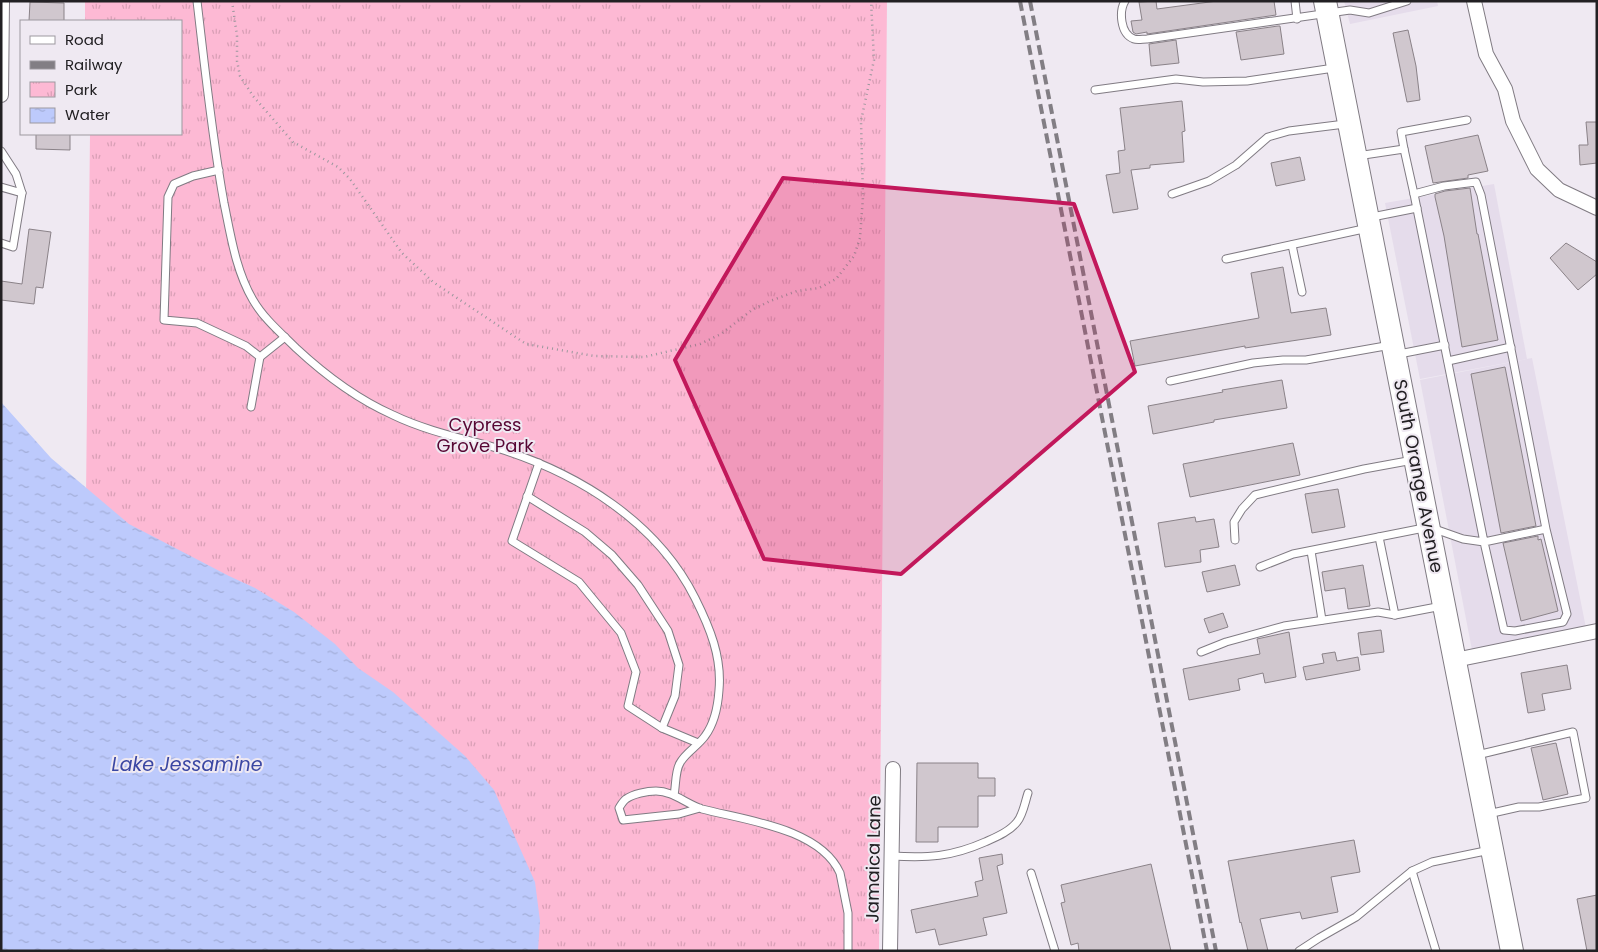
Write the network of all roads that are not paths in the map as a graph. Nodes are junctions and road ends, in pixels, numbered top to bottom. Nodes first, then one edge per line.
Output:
1 (2, 1) edge
2 (198, 1) edge
3 (1125, 1) edge
4 (1294, 1) edge
5 (1407, 1) edge
6 (1474, 1) edge
7 (1327, 7) edge
8 (1297, 19) junction
9 (1340, 68) junction
10 (1095, 90) dead end
11 (2, 94) edge
12 (1466, 120) dead end
13 (1350, 122) junction
14 (1404, 149) junction
15 (1, 151) edge
16 (1357, 156) junction
17 (219, 170) junction
18 (1, 187) edge
19 (22, 193) junction
20 (1172, 194) dead end
21 (1414, 194) junction
22 (1417, 208) junction
23 (1597, 208) edge
24 (1370, 222) junction
25 (1, 243) edge
26 (1292, 245) junction
27 (1226, 259) dead end
28 (1302, 292) dead end
29 (285, 337) junction
30 (1445, 345) junction
31 (1511, 347) junction
32 (1395, 350) junction
33 (260, 357) junction
34 (1448, 361) junction
35 (1170, 381) dead end
36 (251, 407) dead end
37 (1416, 459) junction
38 (540, 464) junction
39 (527, 496) junction
40 (1429, 528) junction
41 (1546, 529) junction
42 (1379, 537) junction
43 (1235, 540) dead end
44 (1484, 542) junction
45 (1311, 551) junction
46 (1260, 567) dead end
47 (1445, 605) junction
48 (1395, 615) junction
49 (1322, 620) junction
50 (1597, 630) edge
51 (1201, 652) dead end
52 (1455, 660) junction
53 (662, 728) junction
54 (698, 743) junction
55 (1474, 756) junction
56 (893, 769) dead end
57 (1028, 794) dead end
58 (674, 795) junction
59 (700, 808) junction
60 (1486, 814) junction
61 (1493, 850) junction
62 (892, 856) junction
63 (1412, 871) junction
64 (1031, 873) dead end
65 (848, 951) edge
66 (890, 951) edge
67 (1056, 951) edge
68 (1299, 951) edge
69 (1436, 951) edge
70 (1512, 951) edge

1 - 11 street
2 - 17 lane
3 - 8 lane
4 - 8 lane
5 - 7 lane
6 - 23 street
7 - 8 lane
7 - 9 main road, South Orange Avenue
9 - 10 lane
9 - 13 main road, South Orange Avenue
12 - 14 lane
13 - 16 main road, South Orange Avenue
13 - 20 lane
14 - 16 lane
14 - 21 lane
15 - 19 lane
16 - 24 main road, South Orange Avenue
17 - 29 lane
17 - 33 lane
18 - 19 lane
19 - 25 lane
21 - 22 lane
21 - 31 lane
22 - 24 lane
22 - 30 lane
24 - 26 lane
24 - 32 main road, South Orange Avenue
26 - 27 lane
26 - 28 lane
29 - 33 lane
29 - 38 lane
30 - 32 lane
30 - 34 lane
31 - 34 lane
31 - 41 lane
32 - 35 lane
32 - 37 main road, South Orange Avenue
33 - 36 lane
34 - 44 lane
37 - 40 main road, South Orange Avenue
37 - 43 lane
38 - 39 lane
38 - 54 lane
39 - 53 lane
39 - 53 lane
40 - 42 lane
40 - 44 lane
40 - 47 main road, South Orange Avenue
41 - 44 lane
41 - 44 lane
42 - 45 lane
42 - 48 lane
45 - 46 lane
45 - 49 lane
47 - 48 lane
47 - 52 main road, South Orange Avenue
48 - 49 lane
49 - 51 lane
50 - 52 street
52 - 55 main road, South Orange Avenue
53 - 54 lane
54 - 58 lane
55 - 60 main road, South Orange Avenue
55 - 60 lane
56 - 62 street, Jamaica Lane
57 - 62 lane
58 - 59 lane
58 - 59 lane
59 - 65 lane
60 - 61 main road, South Orange Avenue
61 - 63 lane
61 - 70 main road, South Orange Avenue
62 - 66 street, Jamaica Lane
63 - 68 lane
63 - 69 lane
64 - 67 lane

